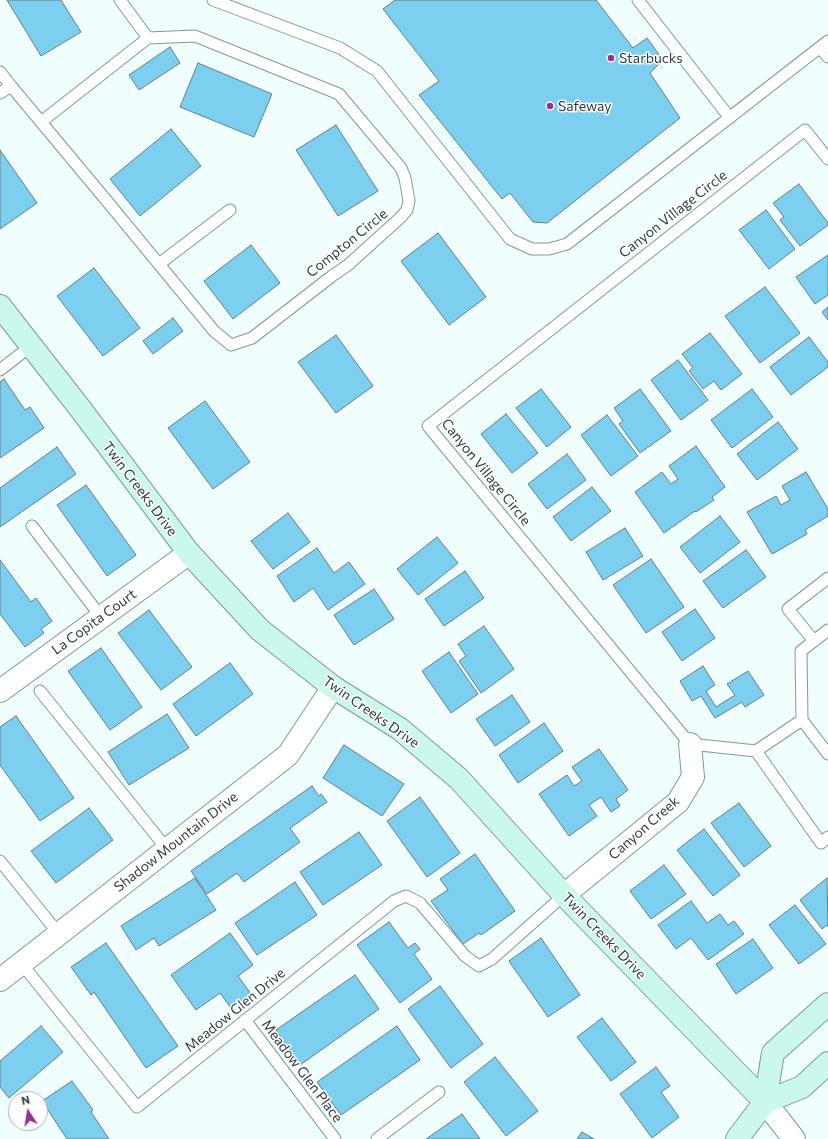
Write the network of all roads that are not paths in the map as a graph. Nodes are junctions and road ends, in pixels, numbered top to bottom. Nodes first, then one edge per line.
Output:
1 (120, 0) edge
2 (213, 0) edge
3 (638, 0) edge
4 (148, 38) junction
5 (824, 44) edge
6 (828, 57) edge
7 (0, 72) edge
8 (10, 86) junction
9 (0, 93) edge
10 (730, 118) junction
11 (41, 122) junction
12 (828, 160) edge
13 (230, 210) dead end
14 (159, 264) junction
15 (0, 306) edge
16 (31, 346) junction
17 (0, 370) edge
18 (32, 526) dead end
19 (189, 553) junction
20 (828, 578) edge
21 (102, 617) junction
22 (828, 630) edge
23 (814, 641) junction
24 (333, 687) junction
25 (0, 691) edge
26 (40, 692) dead end
27 (802, 720) junction
28 (690, 744) junction
29 (756, 751) junction
30 (828, 754) edge
31 (828, 837) edge
32 (167, 849) junction
33 (0, 861) edge
34 (564, 895) junction
35 (59, 934) junction
36 (21, 963) junction
37 (0, 980) edge
38 (828, 1004) edge
39 (245, 1020) junction
40 (828, 1063) edge
41 (438, 1092) dead end
42 (765, 1102) junction
43 (335, 1139) edge
44 (377, 1139) edge
45 (737, 1139) edge
46 (794, 1139) edge

1 - 4 lane
2 - 10 lane
3 - 10 lane
4 - 11 lane
4 - 14 lane, Compton Circle
5 - 6 lane
5 - 10 lane
7 - 8 lane, Compton Circle
8 - 9 lane
8 - 11 lane, Compton Circle
11 - 14 lane, Compton Circle
12 - 28 lane, Canyon Village Circle
13 - 14 lane
15 - 16 street, Twin Creeks Drive
16 - 17 lane
16 - 19 street, Twin Creeks Drive
18 - 21 lane
19 - 21 street, La Copita Court
19 - 24 street, Twin Creeks Drive
20 - 23 lane
21 - 25 street, La Copita Court
22 - 23 lane
23 - 27 lane
24 - 32 street, Shadow Mountain Drive
24 - 34 street, Twin Creeks Drive
26 - 32 lane
27 - 29 lane
27 - 30 lane
28 - 29 lane
28 - 34 street, Canyon Creek
29 - 31 lane
32 - 35 street, Shadow Mountain Drive
33 - 35 lane
34 - 39 lane, Meadow Glen Drive
34 - 42 street, Twin Creeks Drive
35 - 36 street, Shadow Mountain Drive
36 - 37 street, Shadow Mountain Drive
36 - 39 lane, Meadow Glen Drive
38 - 42 street
39 - 43 lane, Meadow Glen Place
40 - 42 street
41 - 44 lane
42 - 45 street
42 - 46 street, Twin Creeks Drive

